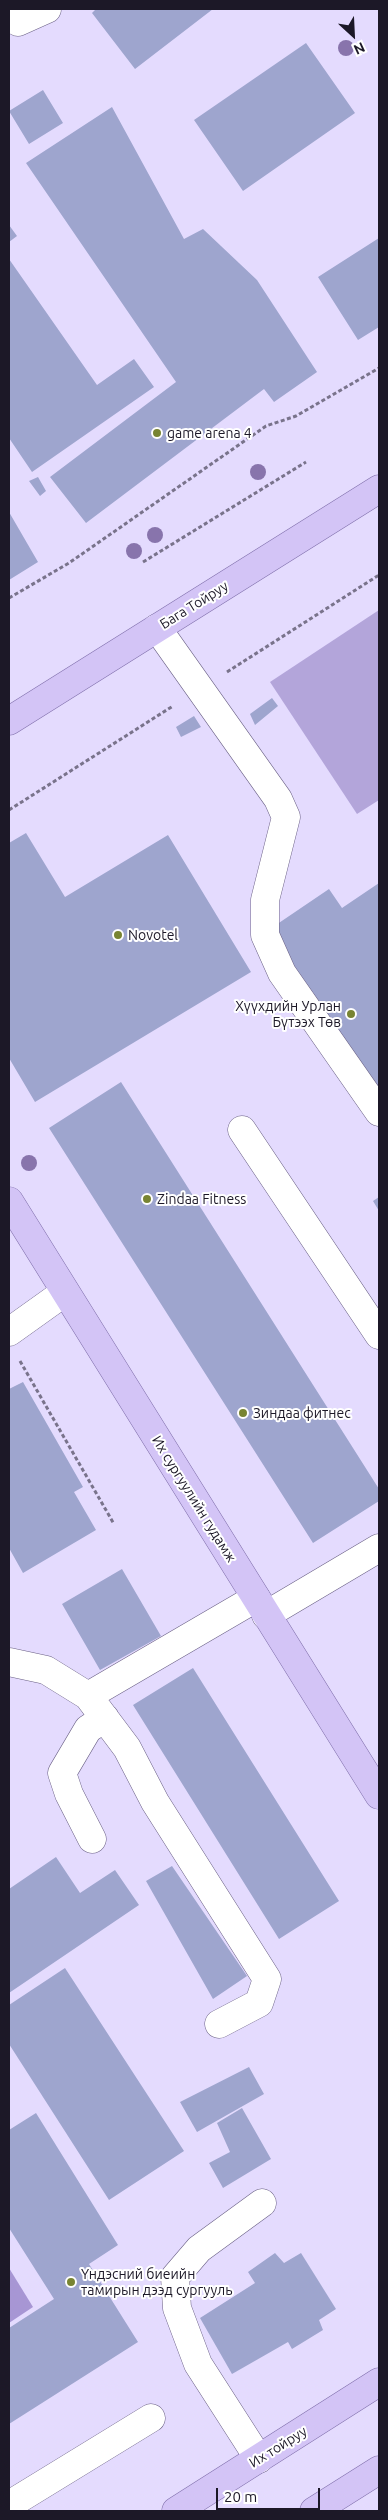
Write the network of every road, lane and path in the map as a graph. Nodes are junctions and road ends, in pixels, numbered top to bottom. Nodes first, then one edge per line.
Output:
1 (47, 9) edge
2 (9, 16) edge
3 (379, 368) edge
4 (306, 462) dead end
5 (379, 489) edge
6 (143, 562) dead end
7 (9, 598) edge
8 (157, 628) junction
9 (9, 721) edge
10 (379, 1112) edge
11 (242, 1130) dead end
12 (9, 1201) edge
13 (65, 1292) junction
14 (9, 1332) edge
15 (379, 1335) edge
16 (18, 1358) dead end
17 (114, 1524) dead end
18 (379, 1548) edge
19 (261, 1606) junction
20 (9, 1662) edge
21 (88, 1696) junction
22 (105, 1718) junction
23 (379, 1795) edge
24 (92, 1839) dead end
25 (219, 2024) dead end
26 (262, 2202) dead end
27 (379, 2382) edge
28 (151, 2418) dead end
29 (259, 2459) junction
30 (379, 2470) edge
31 (9, 2505) edge
32 (176, 2511) edge
33 (314, 2511) edge

1 - 2 street
3 - 7 path
4 - 6 path
5 - 8 main road, Бага Тойруу
8 - 9 main road, Бага Тойруу
8 - 10 street
11 - 15 street
12 - 13 main road, Их сургуулийн гудамж
13 - 14 street
13 - 19 main road, Их сургуулийн гудамж
16 - 17 path
18 - 19 street
19 - 21 street
19 - 23 main road, Их сургуулийн гудамж
20 - 21 street
21 - 22 street
22 - 24 street
22 - 25 street
26 - 29 street
27 - 29 main road, Их тойруу
28 - 31 street
29 - 32 main road, Их тойруу
30 - 33 main road

